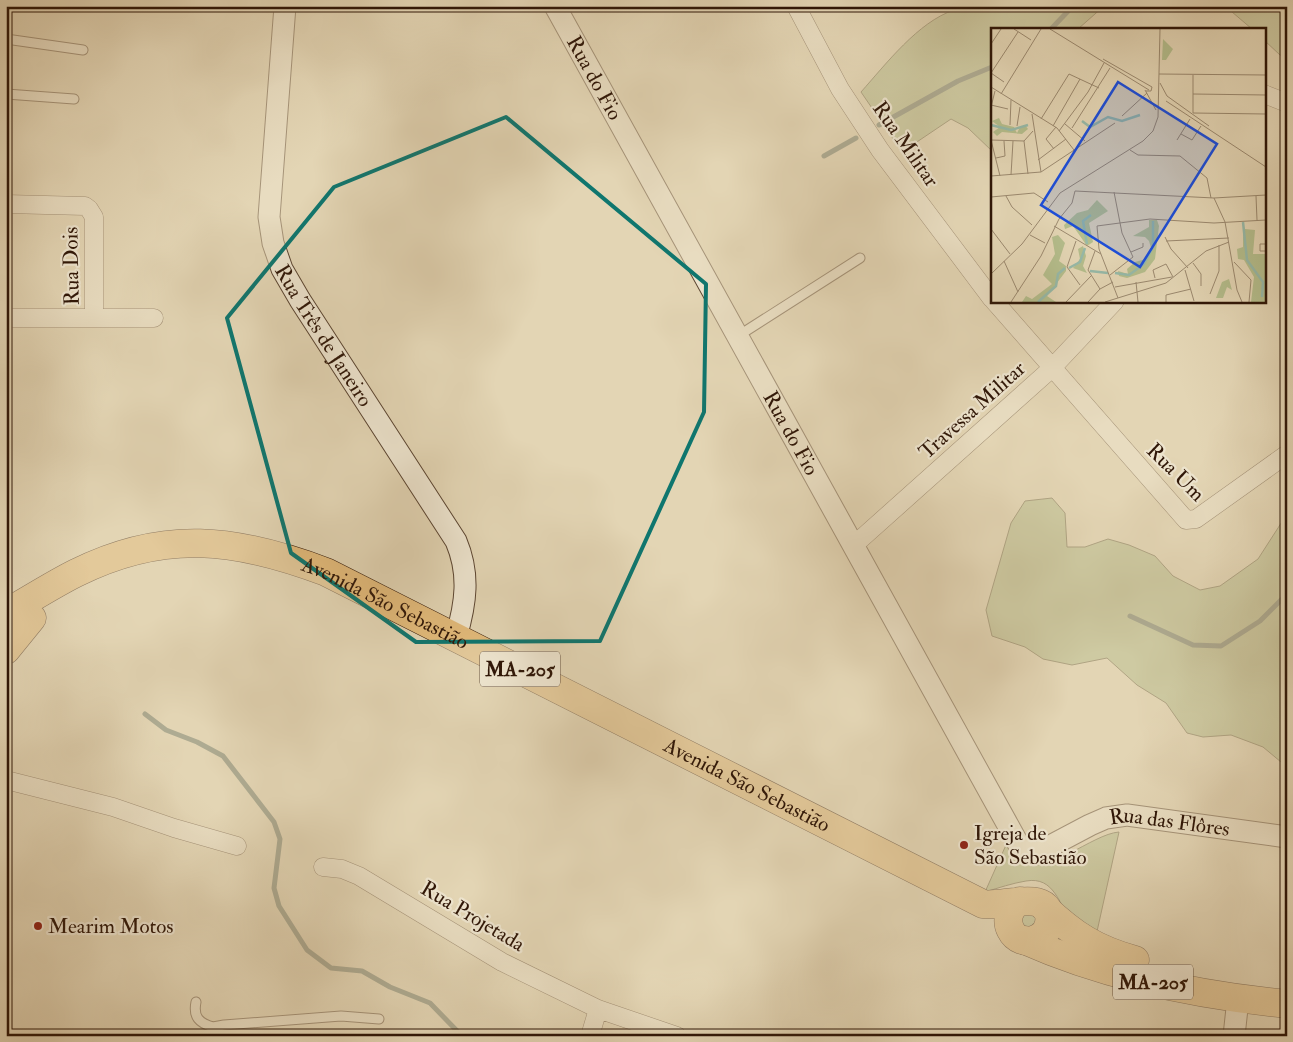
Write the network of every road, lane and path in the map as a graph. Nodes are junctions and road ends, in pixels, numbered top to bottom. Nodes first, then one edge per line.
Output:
1 (285, 6) edge
2 (555, 6) edge
3 (796, 6) edge
4 (6, 40) edge
5 (83, 50) dead end
6 (6, 94) edge
7 (1266, 95) edge
8 (74, 99) dead end
9 (1287, 103) edge
10 (6, 204) edge
11 (860, 258) dead end
12 (991, 297) edge
13 (995, 302) edge
14 (1114, 302) edge
15 (94, 317) junction
16 (6, 318) edge
17 (154, 318) dead end
18 (738, 336) junction
19 (1051, 369) junction
20 (1287, 454) edge
21 (852, 546) junction
22 (19, 615) edge
23 (6, 633) edge
24 (456, 637) junction
25 (6, 650) edge
26 (6, 780) edge
27 (1287, 838) edge
28 (238, 846) dead end
29 (1031, 853) joint
30 (323, 867) dead end
31 (1032, 904) junction
32 (1021, 939) junction
33 (1287, 986) edge
34 (1238, 999) junction
35 (196, 1002) dead end
36 (1287, 1004) edge
37 (598, 1009) junction
38 (379, 1019) dead end
39 (211, 1031) edge
40 (590, 1036) edge
41 (678, 1036) edge
42 (1234, 1036) edge

1 - 24 street, Rua Três de Janeiro
2 - 18 street, Rua do Fio
3 - 12 street, Rua Militar
4 - 5 lane
6 - 8 lane
7 - 9 street
10 - 15 street, Rua Dois
11 - 18 lane
13 - 19 street, Rua Militar
14 - 19 street, Travessa Militar
15 - 16 street
15 - 17 street
18 - 21 street, Rua do Fio
19 - 20 street, Rua Um
19 - 21 street, Travessa Militar
21 - 29 street, Rua do Fio
22 - 23 main road
22 - 24 main road, Avenida São Sebastião / MA-205
22 - 25 main road
22 - 32 main road, Avenida São Sebastião / MA-205
24 - 31 main road, Avenida São Sebastião / MA-205
26 - 28 street
27 - 29 street, Rua das Flôres
30 - 37 street, Rua Projetada
31 - 32 main road
31 - 33 main road, MA-205
32 - 34 main road, Avenida São Sebastião / MA-205
34 - 36 main road, Avenida São Sebastião / MA-205
34 - 42 street
35 - 39 lane
37 - 40 street
37 - 41 street, Rua Projetada
38 - 39 lane

